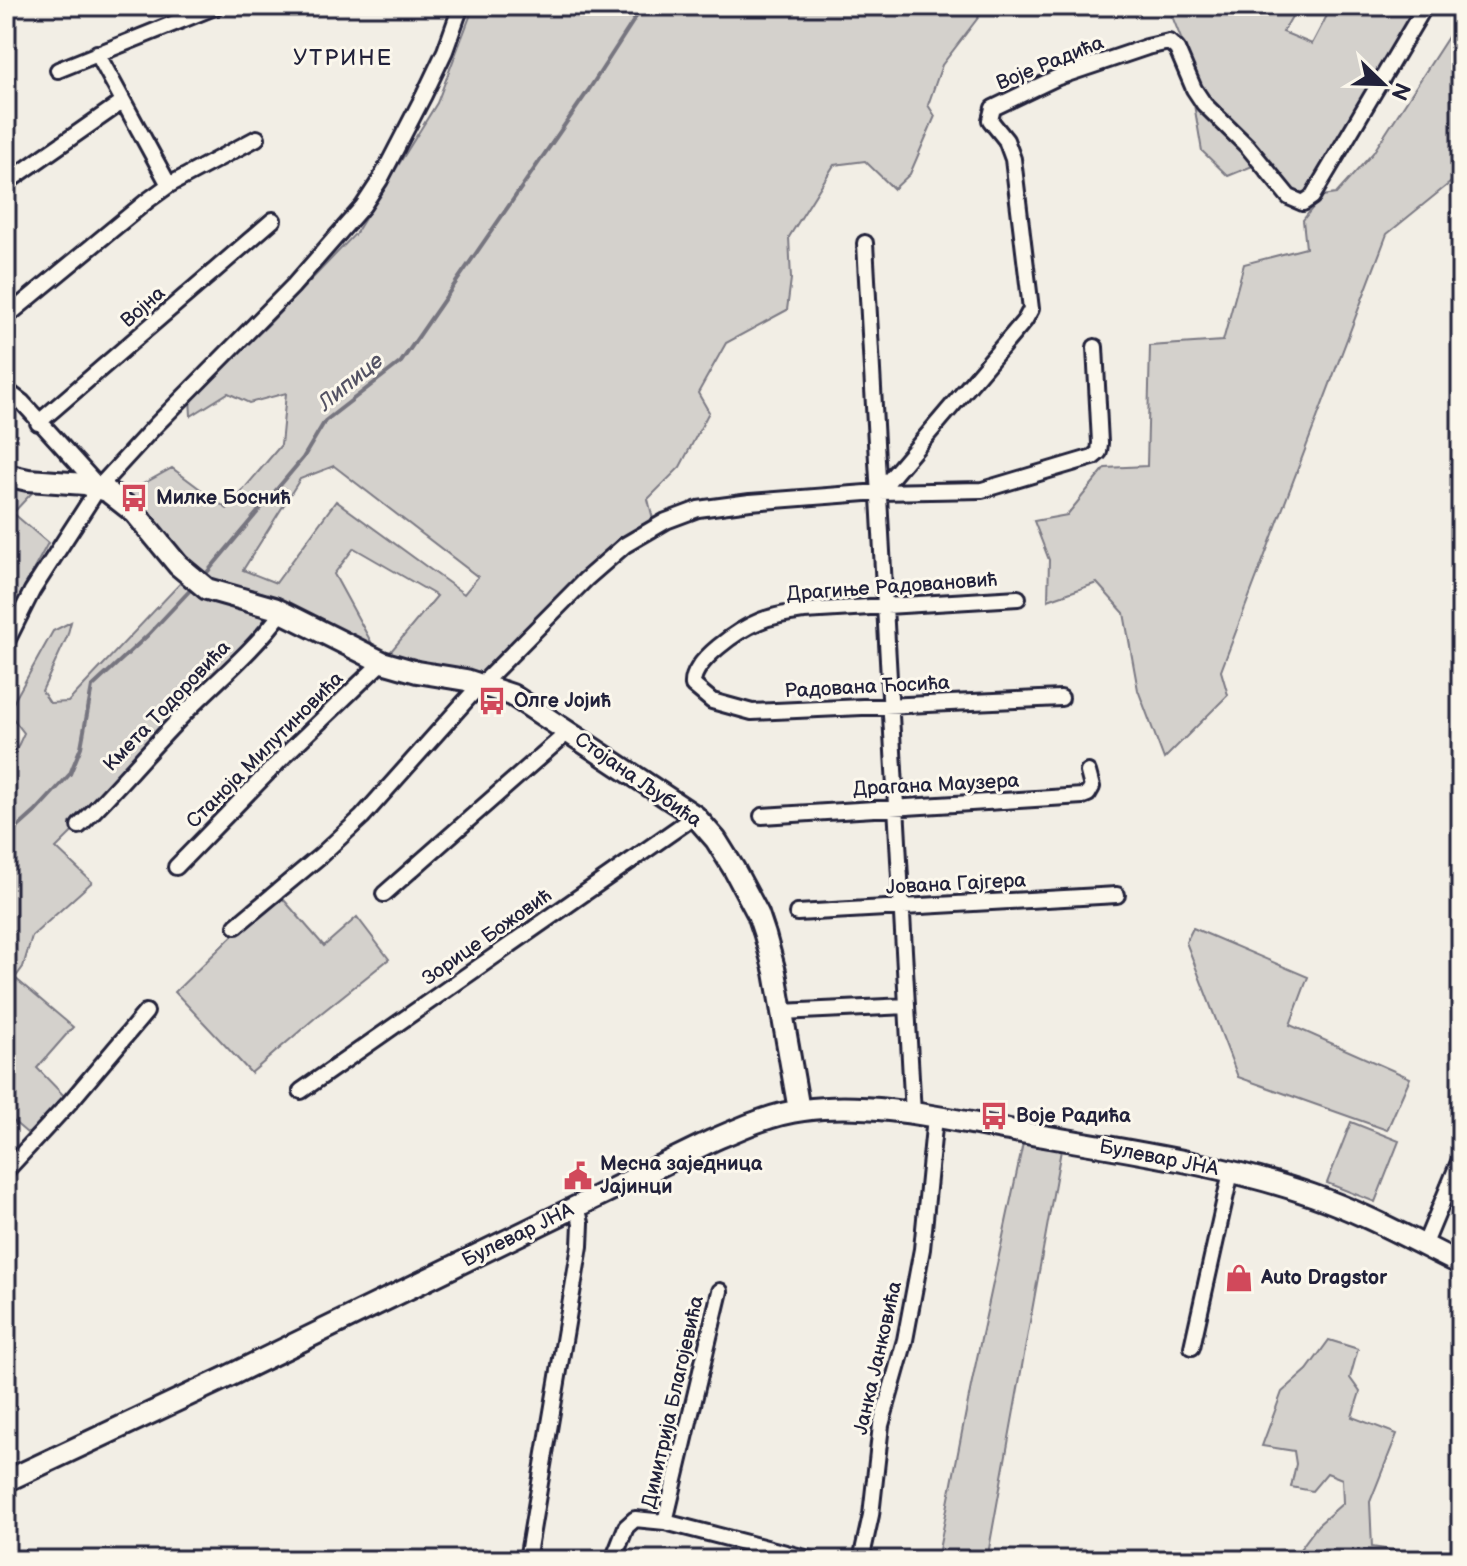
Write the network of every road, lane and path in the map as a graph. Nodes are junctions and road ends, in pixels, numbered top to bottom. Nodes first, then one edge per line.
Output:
1 (217, 6) edge
2 (461, 6) edge
3 (1425, 6) edge
4 (97, 53) junction
5 (58, 70) dead end
6 (122, 102) junction
7 (257, 138) dead end
8 (6, 183) edge
9 (169, 185) junction
10 (273, 220) dead end
11 (865, 243) dead end
12 (6, 317) edge
13 (1095, 347) dead end
14 (6, 390) edge
15 (38, 423) junction
16 (6, 475) edge
17 (99, 487) junction
18 (879, 492) junction
19 (1018, 598) dead end
20 (884, 606) junction
21 (282, 612) junction
22 (6, 643) edge
23 (382, 662) junction
24 (694, 675) joint
25 (481, 685) junction
26 (1061, 698) dead end
27 (890, 706) junction
28 (568, 732) junction
29 (1088, 772) dead end
30 (896, 807) junction
31 (695, 816) junction
32 (762, 816) dead end
33 (79, 826) dead end
34 (176, 867) dead end
35 (384, 894) dead end
36 (1117, 895) dead end
37 (901, 907) junction
38 (797, 913) dead end
39 (236, 926) dead end
40 (907, 1006) junction
41 (146, 1012) dead end
42 (781, 1012) junction
43 (301, 1091) dead end
44 (799, 1110) junction
45 (913, 1114) junction
46 (935, 1117) junction
47 (1461, 1157) edge
48 (6, 1171) edge
49 (1231, 1172) junction
50 (1456, 1184) edge
51 (577, 1205) junction
52 (1424, 1246) junction
53 (1461, 1264) edge
54 (720, 1291) dead end
55 (1192, 1347) dead end
56 (6, 1481) edge
57 (665, 1522) junction
58 (527, 1560) edge
59 (613, 1560) edge
60 (813, 1560) edge
61 (861, 1560) edge

1 - 4 street
2 - 17 street
3 - 18 street, Воје Радића
4 - 5 street
4 - 6 street
6 - 8 street
6 - 9 street
7 - 9 street
9 - 12 street
10 - 15 street, Војна
11 - 18 street
13 - 18 street
14 - 15 street
15 - 17 street
16 - 17 main road, Стојана Љубића
17 - 21 main road, Стојана Љубића
17 - 22 street
18 - 20 street
18 - 25 street
19 - 20 street, Драгиње Радовановић
20 - 24 street, Драгиње Радовановић
20 - 27 street
21 - 23 main road, Стојана Љубића
21 - 33 street, Кмета Тодоровића
23 - 25 main road, Стојана Љубића
23 - 34 street, Станоја Милутиновића
24 - 27 street, Радована Ћосића
25 - 28 main road, Стојана Љубића
25 - 39 street
26 - 27 street, Радована Ћосића
27 - 30 street
28 - 31 main road, Стојана Љубића
28 - 35 street
29 - 30 street, Драгана Маузера
30 - 32 street, Драгана Маузера
30 - 37 street
31 - 42 main road, Стојана Љубића
31 - 43 street, Зорице Божовић
36 - 37 street, Јована Гајгера
37 - 38 street, Јована Гајгера
37 - 40 street
40 - 42 street
40 - 45 street
41 - 48 street
42 - 44 main road, Стојана Љубића
44 - 45 main road, Булевар ЈНА
44 - 51 main road, Булевар ЈНА
45 - 46 main road, Булевар ЈНА
46 - 49 main road, Булевар ЈНА
46 - 61 street, Јанка Јанковића
47 - 50 street
49 - 52 main road, Булевар ЈНА
49 - 55 street
50 - 52 street
51 - 56 main road, Булевар ЈНА
51 - 58 street
52 - 53 main road, Булевар ЈНА
54 - 57 street, Димитрија Благојевића
57 - 59 street
57 - 60 street

